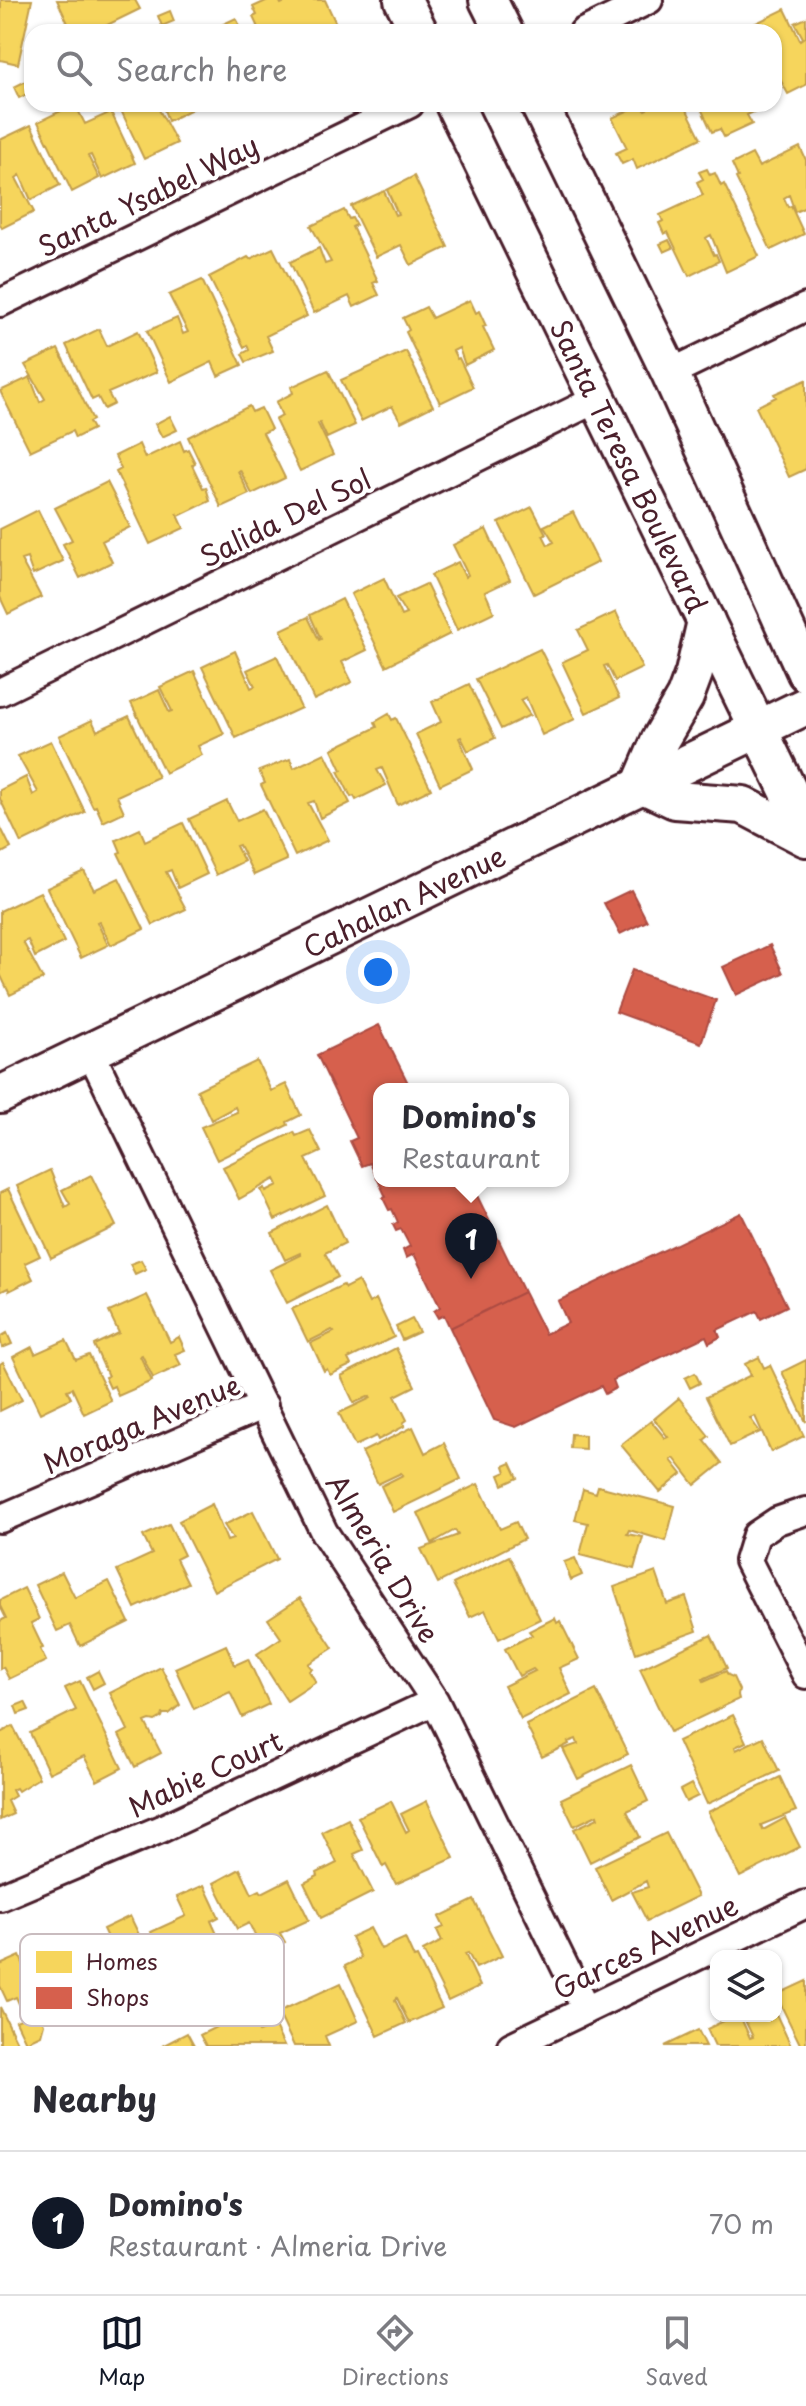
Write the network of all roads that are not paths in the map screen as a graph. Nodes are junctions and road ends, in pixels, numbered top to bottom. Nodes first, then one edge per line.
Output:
1 (403, 0) edge
2 (488, 0) edge
3 (649, 0) edge
4 (415, 24) edge
5 (500, 24) edge
6 (600, 24) edge
7 (394, 112) edge
8 (458, 112) edge
9 (543, 112) edge
10 (0, 303) edge
11 (806, 307) edge
12 (670, 373) junction
13 (597, 399) junction
14 (790, 608) edge
15 (706, 621) junction
16 (806, 673) edge
17 (0, 692) edge
18 (806, 706) edge
19 (759, 728) junction
20 (641, 784) junction
21 (806, 827) edge
22 (806, 838) edge
23 (90, 1051) junction
24 (0, 1095) edge
25 (264, 1405) junction
26 (806, 1511) edge
27 (0, 1519) edge
28 (806, 1675) edge
29 (435, 1701) junction
30 (0, 1897) edge
31 (806, 1904) edge
32 (586, 2010) junction
33 (511, 2046) edge

1 - 4 main road
2 - 5 main road
3 - 6 street
7 - 10 street, Santa Ysabel Way
8 - 13 main road, Santa Teresa Boulevard
9 - 12 main road
11 - 12 street
12 - 14 main road
13 - 15 main road, Santa Teresa Boulevard
13 - 17 street, Salida Del Sol
14 - 16 main road
15 - 19 main road, Santa Teresa Boulevard
15 - 20 main road
18 - 19 main road, Cahalan Avenue
19 - 20 main road, Cahalan Avenue
19 - 21 main road, Santa Teresa Boulevard
20 - 22 main road
20 - 23 main road, Cahalan Avenue
23 - 24 main road, Cahalan Avenue
23 - 25 street, Almeria Drive
25 - 27 street, Moraga Avenue
25 - 29 street, Almeria Drive
26 - 28 street
29 - 30 street, Mabie Court
29 - 32 street, Almeria Drive
31 - 32 street, Garces Avenue
32 - 33 street, Garces Avenue

